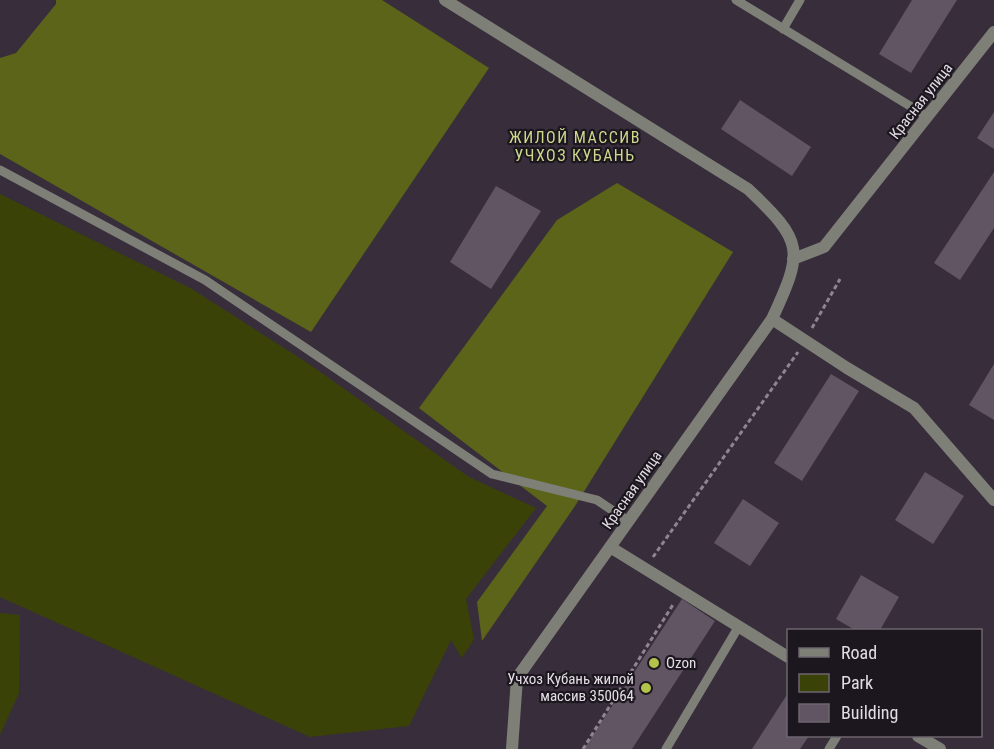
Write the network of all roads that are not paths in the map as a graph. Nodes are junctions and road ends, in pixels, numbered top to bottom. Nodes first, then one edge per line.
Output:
1 (445, 0) edge
2 (736, 0) edge
3 (800, 0) edge
4 (783, 28) junction
5 (994, 32) edge
6 (928, 117) junction
7 (0, 170) edge
8 (793, 260) junction
9 (772, 319) junction
10 (994, 500) edge
11 (628, 521) junction
12 (610, 547) junction
13 (739, 626) junction
14 (787, 656) edge
15 (921, 737) edge
16 (512, 749) edge
17 (666, 749) edge
18 (940, 749) edge

1 - 8 street, Красная улица
2 - 4 lane
3 - 4 lane
4 - 6 lane
5 - 6 street, Красная улица
6 - 8 street, Красная улица
7 - 11 lane
8 - 9 street, Красная улица
9 - 10 street
9 - 11 street, Красная улица
11 - 12 street, Красная улица
12 - 13 street
12 - 16 street, Красная улица
13 - 14 street
13 - 17 lane
15 - 18 street

